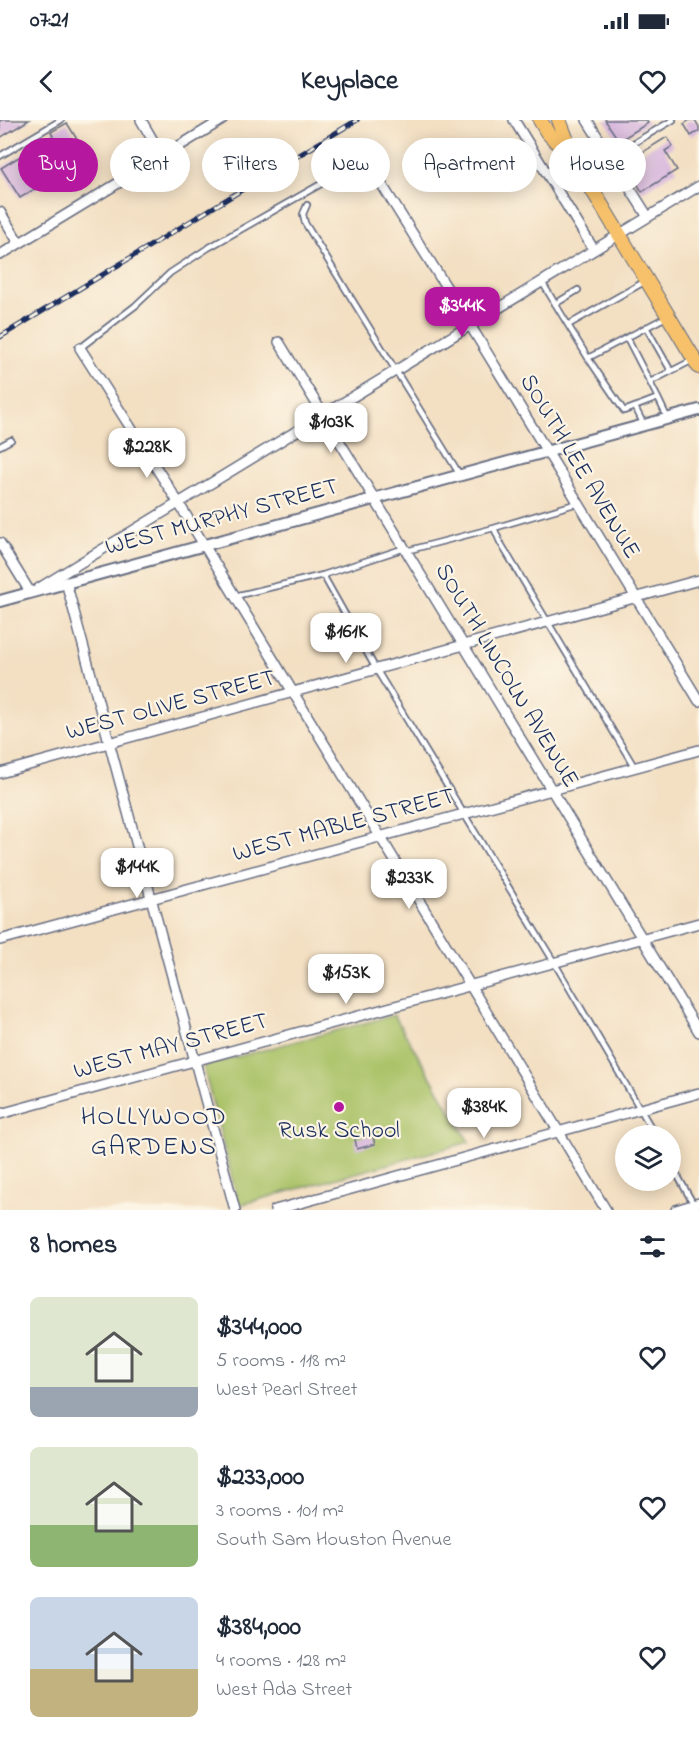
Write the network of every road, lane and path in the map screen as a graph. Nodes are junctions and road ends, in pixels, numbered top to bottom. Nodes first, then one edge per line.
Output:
1 (61, 120) edge
2 (141, 120) edge
3 (222, 120) edge
4 (514, 120) edge
5 (540, 120) edge
6 (559, 120) edge
7 (587, 120) edge
8 (673, 120) edge
9 (152, 138) edge
10 (553, 138) edge
11 (567, 138) edge
12 (598, 138) edge
13 (642, 138) edge
14 (190, 139) edge
15 (0, 156) edge
16 (110, 188) edge
17 (698, 189) edge
18 (311, 190) edge
19 (386, 192) edge
20 (593, 192) edge
21 (632, 192) edge
22 (307, 205) dead end
23 (0, 212) edge
24 (648, 218) junction
25 (619, 235) junction
26 (19, 243) junction
27 (594, 250) junction
28 (0, 255) edge
29 (646, 281) junction
30 (542, 282) junction
31 (578, 290) dead end
32 (555, 304) junction
33 (668, 316) junction
34 (470, 325) junction
35 (568, 326) junction
36 (646, 327) junction
37 (627, 338) junction
38 (279, 342) dead end
39 (80, 348) joint
40 (588, 358) junction
41 (697, 363) edge
42 (394, 371) junction
43 (671, 371) junction
44 (650, 382) junction
45 (658, 398) junction
46 (635, 406) junction
47 (699, 410) edge
48 (323, 414) junction
49 (668, 419) junction
50 (644, 425) junction
51 (11, 440) dead end
52 (0, 446) edge
53 (547, 451) junction
54 (460, 475) junction
55 (374, 498) junction
56 (178, 502) junction
57 (578, 503) junction
58 (494, 528) junction
59 (0, 543) edge
60 (204, 544) junction
61 (406, 550) junction
62 (323, 575) junction
63 (699, 580) edge
64 (66, 582) junction
65 (32, 591) junction
66 (235, 596) junction
67 (636, 598) junction
68 (0, 601) edge
69 (547, 622) junction
70 (464, 645) junction
71 (376, 669) junction
72 (293, 692) junction
73 (699, 701) edge
74 (109, 743) junction
75 (699, 750) edge
76 (635, 768) junction
77 (0, 773) edge
78 (552, 790) junction
79 (464, 814) junction
80 (380, 837) junction
81 (151, 899) junction
82 (699, 922) edge
83 (642, 938) junction
84 (0, 940) edge
85 (554, 962) junction
86 (470, 985) junction
87 (699, 1032) edge
88 (195, 1061) junction
89 (699, 1093) edge
90 (642, 1109) junction
91 (0, 1114) edge
92 (650, 1125) edge
93 (560, 1133) junction
94 (681, 1180) edge
95 (696, 1204) edge
96 (235, 1210) edge
97 (274, 1210) edge
98 (606, 1210) edge
99 (676, 1210) edge

1 - 15 lane
2 - 9 street
3 - 14 street
4 - 27 street
5 - 10 main road
6 - 11 main road
7 - 12 street
8 - 13 lane
16 - 26 street
17 - 24 street
18 - 39 lane
19 - 34 street, SOUTH LEE AVENUE
20 - 25 main road
21 - 24 street
22 - 42 lane
23 - 26 street
24 - 25 street
25 - 27 street
25 - 29 main road
26 - 28 street
27 - 30 street
29 - 33 main road
29 - 35 lane
30 - 32 lane
30 - 34 street
31 - 32 lane
32 - 35 lane
33 - 36 lane
33 - 41 main road
34 - 42 street
34 - 53 street, SOUTH LEE AVENUE
35 - 40 lane
36 - 37 lane
36 - 43 lane
37 - 40 lane
37 - 44 lane
38 - 48 street, SOUTH LINCOLN AVENUE
39 - 56 street
40 - 46 lane
41 - 43 lane
42 - 48 street
42 - 54 lane
43 - 44 lane
44 - 45 lane
45 - 46 lane
45 - 49 lane
46 - 50 lane
47 - 49 street, WEST MURPHY STREET
48 - 55 street, SOUTH LINCOLN AVENUE
48 - 56 street
49 - 50 street, WEST MURPHY STREET
50 - 53 street, WEST MURPHY STREET
51 - 52 lane
53 - 54 street, WEST MURPHY STREET
53 - 57 street, SOUTH LEE AVENUE
54 - 55 street, WEST MURPHY STREET
55 - 60 street, WEST MURPHY STREET
55 - 61 street, SOUTH LINCOLN AVENUE
56 - 60 street
56 - 65 street
57 - 58 lane
57 - 67 street, SOUTH LEE AVENUE
58 - 61 lane
58 - 69 lane
59 - 65 street
60 - 64 street, WEST MURPHY STREET
60 - 66 street
61 - 62 lane
61 - 70 street, SOUTH LINCOLN AVENUE
62 - 66 lane
62 - 71 lane
63 - 67 street, WEST OLIVE STREET
64 - 65 street, WEST MURPHY STREET
64 - 74 street
65 - 68 street, WEST MURPHY STREET
66 - 72 street
67 - 69 street, WEST OLIVE STREET
67 - 73 street, SOUTH LEE AVENUE
69 - 70 street, WEST OLIVE STREET
69 - 76 lane
70 - 71 street, WEST OLIVE STREET
70 - 78 street, SOUTH LINCOLN AVENUE
71 - 72 street, WEST OLIVE STREET
71 - 79 lane
72 - 74 street, WEST OLIVE STREET
72 - 80 street
74 - 77 street, WEST OLIVE STREET
74 - 81 street
75 - 76 street, WEST MABLE STREET
76 - 78 street, WEST MABLE STREET
78 - 79 street, WEST MABLE STREET
78 - 83 street, SOUTH LINCOLN AVENUE
79 - 80 street, WEST MABLE STREET
79 - 85 lane
80 - 81 street, WEST MABLE STREET
80 - 86 street
81 - 84 street, WEST MABLE STREET
81 - 88 street
82 - 83 street, WEST MAY STREET
83 - 85 street, WEST MAY STREET
83 - 87 street, SOUTH LINCOLN AVENUE
85 - 86 street, WEST MAY STREET
85 - 90 lane
86 - 88 street, WEST MAY STREET
86 - 93 street
88 - 91 street, WEST MAY STREET
88 - 96 street
89 - 90 street
90 - 92 lane
90 - 93 street
93 - 97 street
93 - 98 street
94 - 95 lane
95 - 99 street

